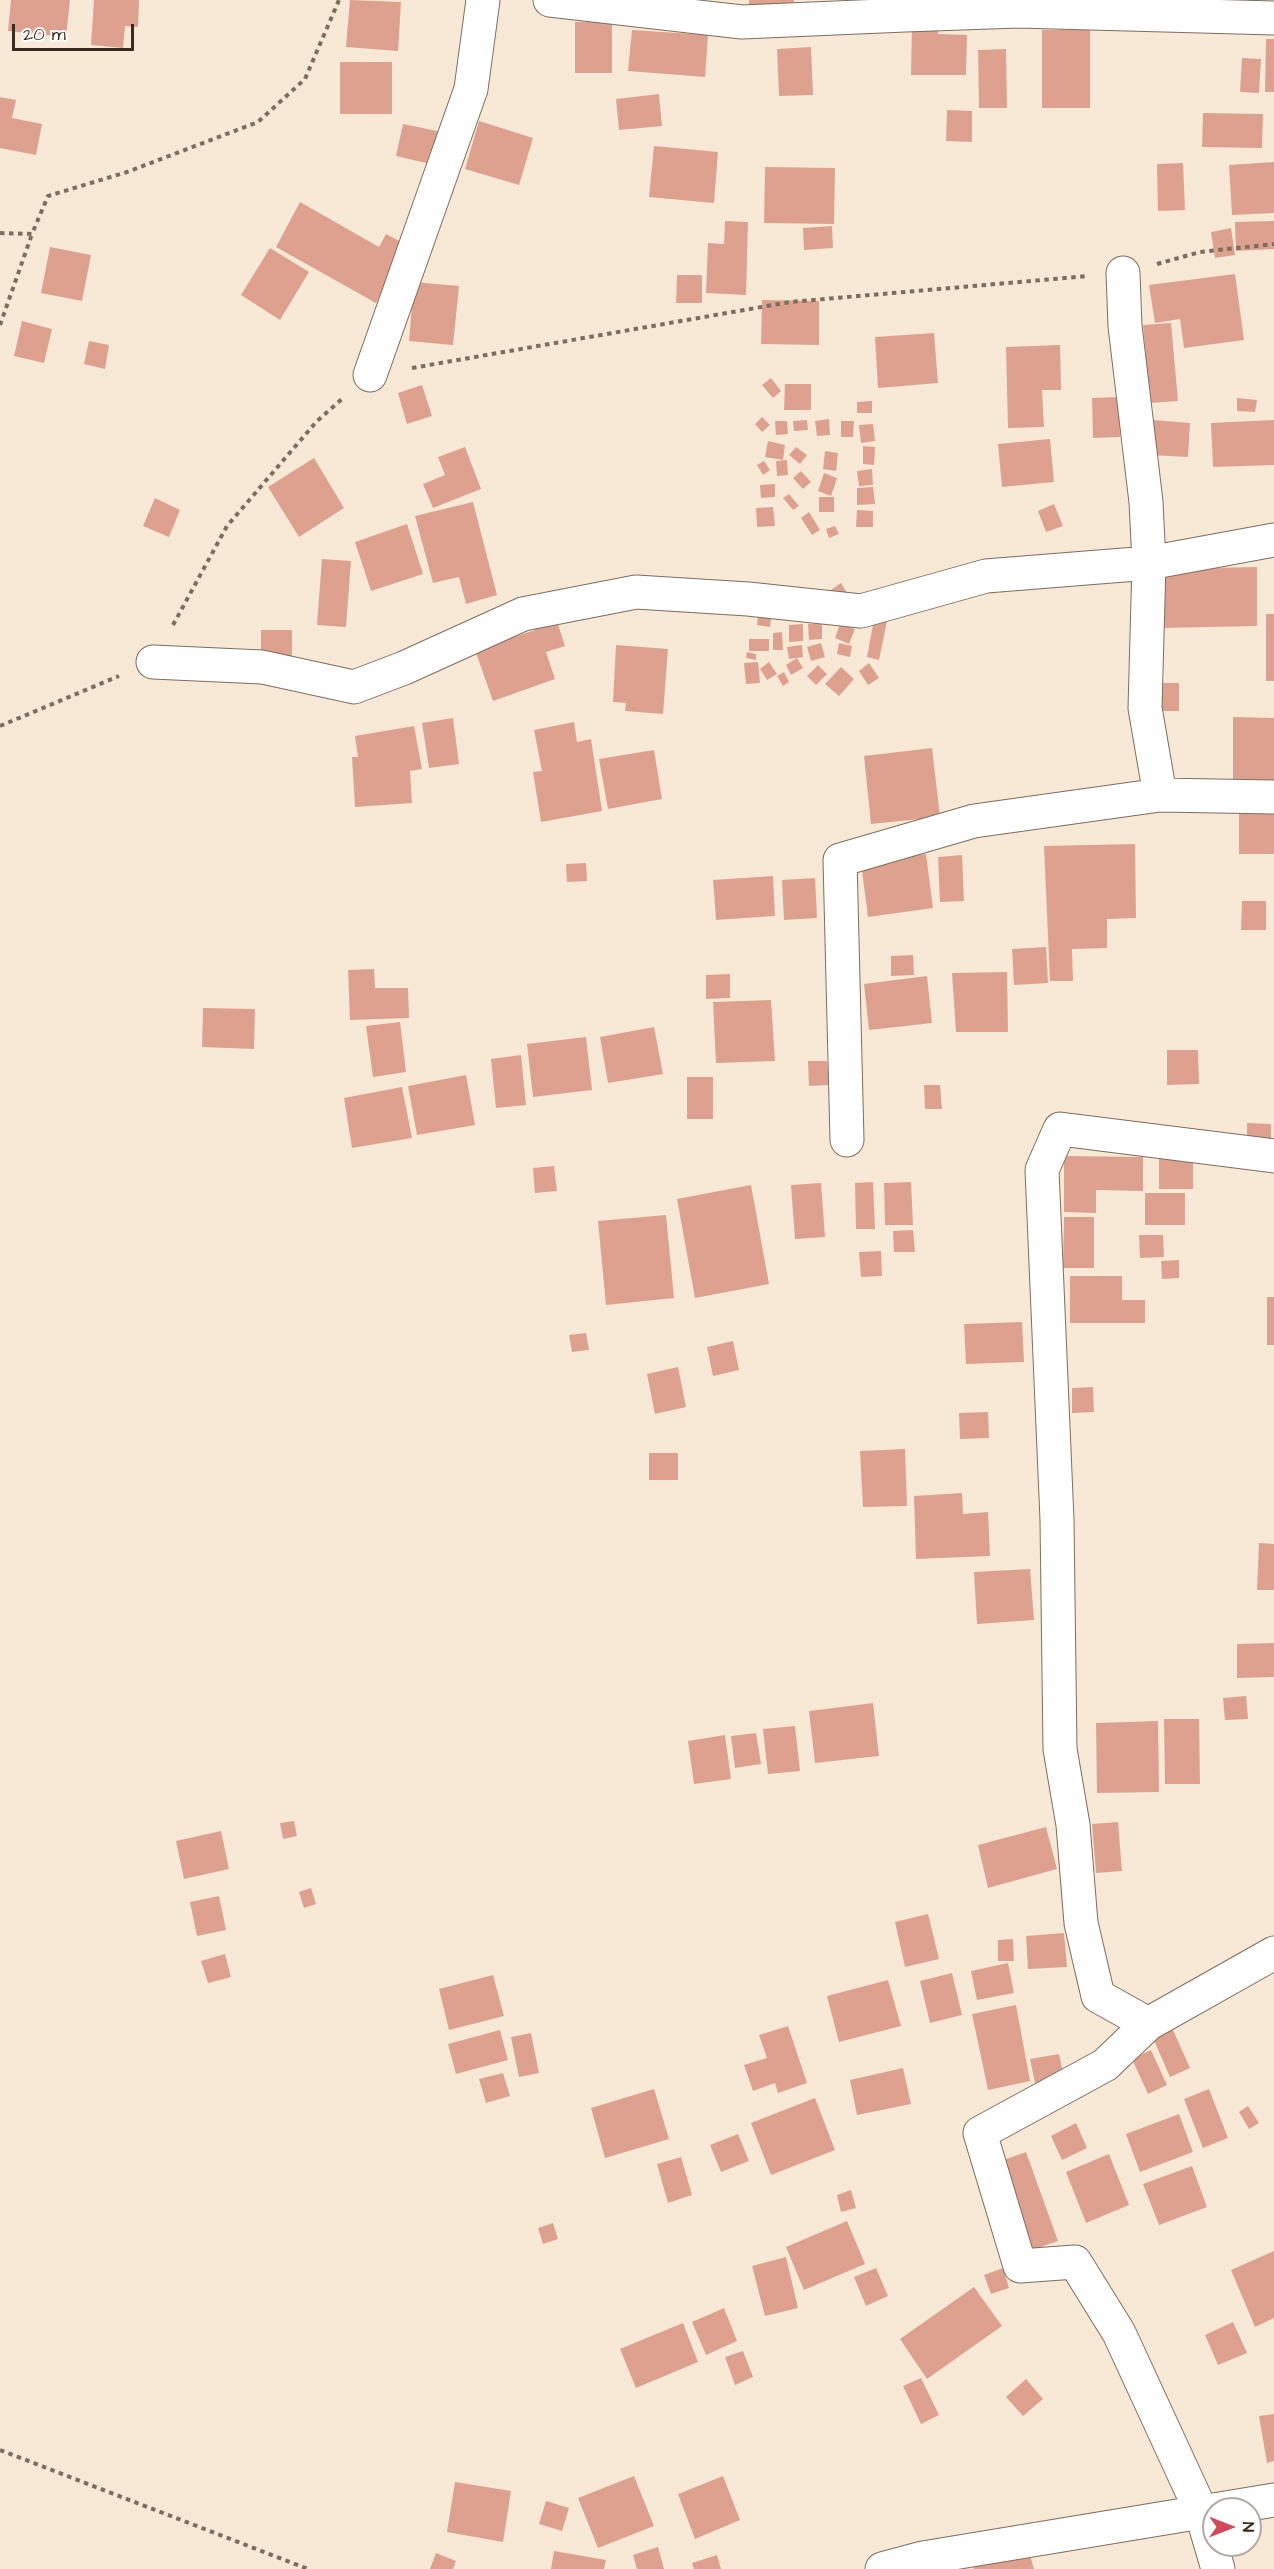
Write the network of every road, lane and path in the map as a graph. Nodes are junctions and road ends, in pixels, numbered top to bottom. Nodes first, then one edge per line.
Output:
1 (339, 0) edge
2 (483, 0) edge
3 (550, 0) edge
4 (904, 8) edge
5 (1153, 8) edge
6 (1274, 18) edge
7 (0, 233) edge
8 (32, 234) junction
9 (1274, 244) edge
10 (1123, 273) junction
11 (0, 325) edge
12 (370, 375) junction
13 (1274, 540) edge
14 (1149, 563) junction
15 (153, 663) junction
16 (0, 726) edge
17 (1160, 795) junction
18 (1274, 797) edge
19 (847, 1140) dead end
20 (1274, 1156) edge
21 (1274, 1953) edge
22 (1148, 2024) junction
23 (0, 2450) edge
24 (1274, 2500) edge
25 (1201, 2511) junction
26 (308, 2569) edge
27 (882, 2569) edge
28 (1218, 2569) edge

1 - 8 path
2 - 12 street
3 - 4 street
4 - 5 street
5 - 6 street
7 - 8 path
8 - 11 path
9 - 10 path
10 - 12 path
10 - 14 street
12 - 15 path
13 - 14 street
14 - 15 street
14 - 17 street
15 - 16 path
17 - 18 street
17 - 19 street
20 - 22 street
21 - 22 street
22 - 25 street
23 - 26 path
24 - 25 street
25 - 27 street
25 - 28 street

